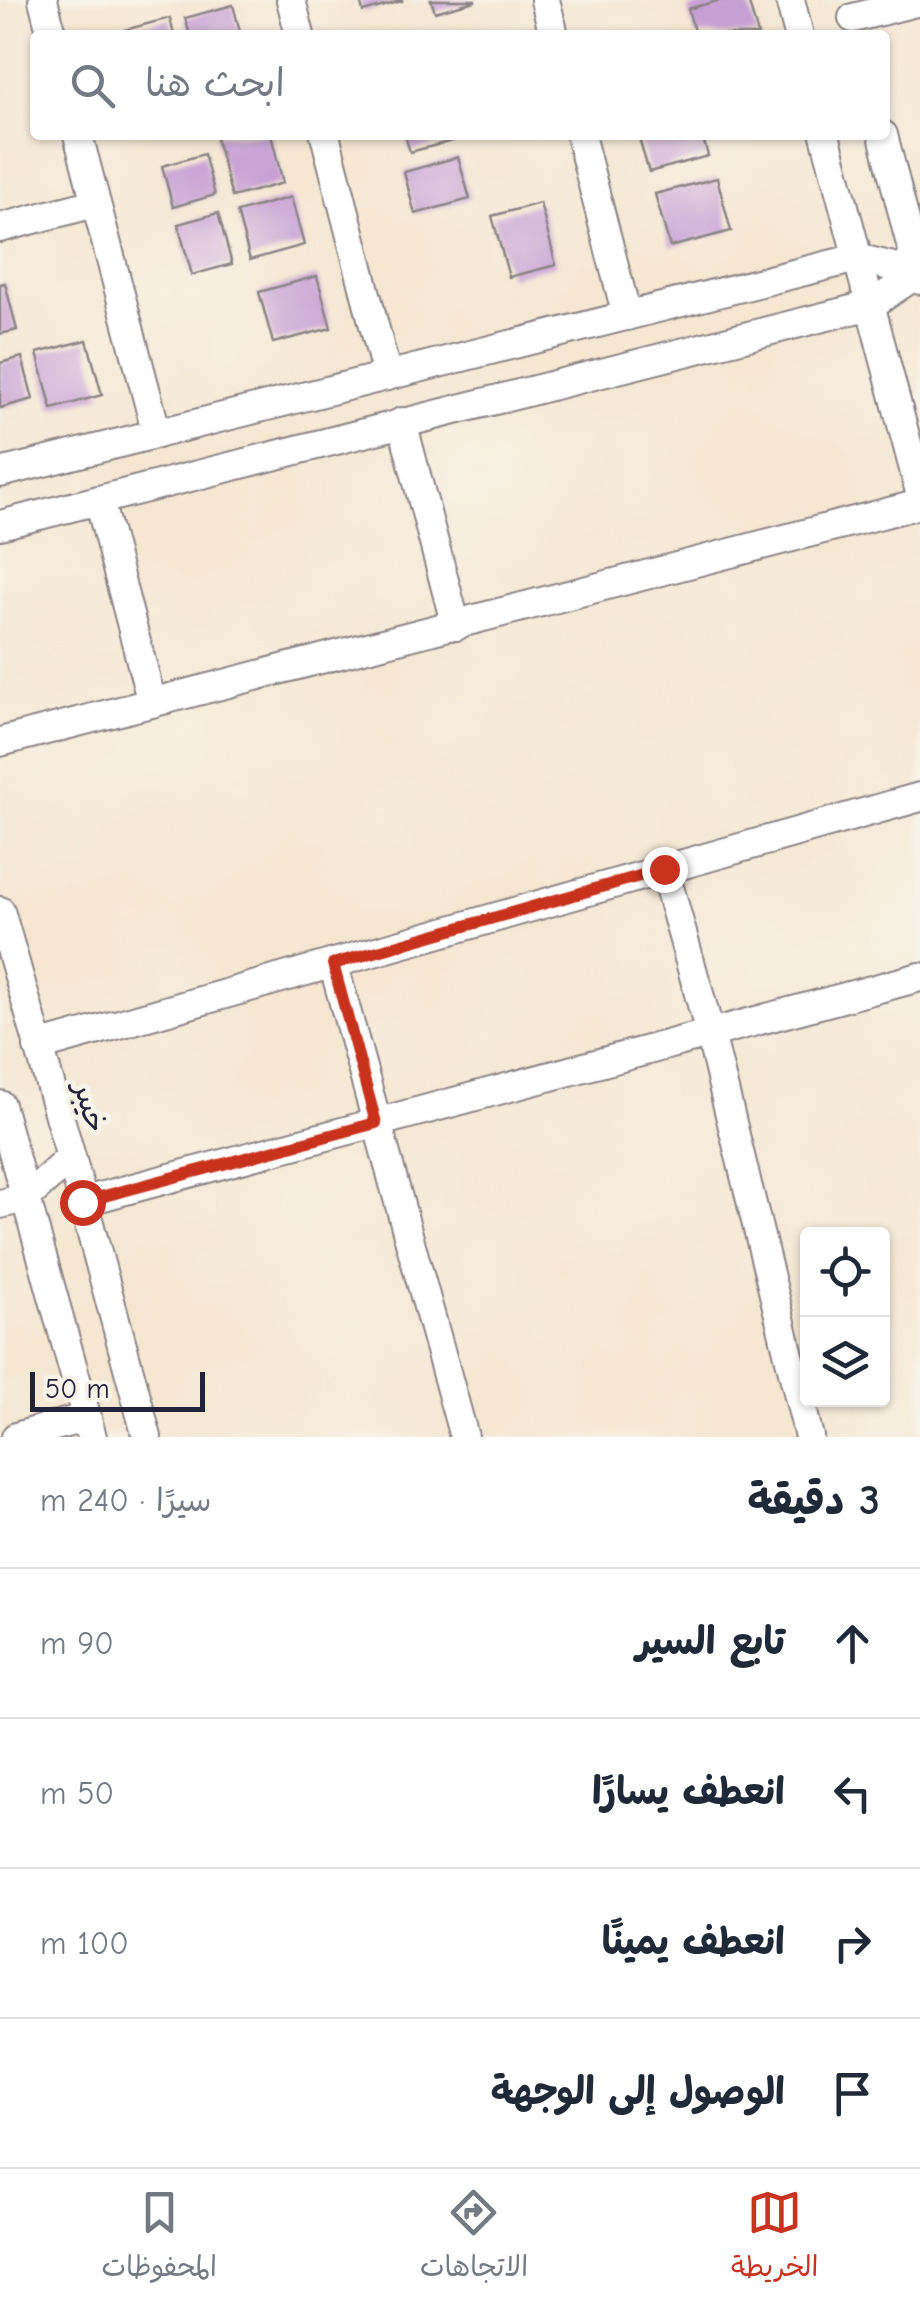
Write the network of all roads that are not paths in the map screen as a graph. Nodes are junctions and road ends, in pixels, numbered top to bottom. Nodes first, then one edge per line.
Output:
1 (43, 0) edge
2 (291, 0) edge
3 (545, 0) edge
4 (790, 0) edge
5 (920, 1) edge
6 (853, 18) edge
7 (51, 30) edge
8 (299, 30) edge
9 (553, 30) edge
10 (798, 30) edge
11 (79, 140) edge
12 (327, 140) edge
13 (581, 140) edge
14 (826, 140) edge
15 (884, 140) edge
16 (95, 204) junction
17 (0, 228) edge
18 (857, 258) junction
19 (919, 277) edge
20 (871, 305) junction
21 (626, 316) junction
22 (387, 376) junction
23 (402, 422) junction
24 (158, 434) junction
25 (0, 473) edge
26 (920, 492) edge
27 (99, 500) junction
28 (920, 504) edge
29 (0, 525) edge
30 (456, 626) junction
31 (152, 703) junction
32 (0, 742) edge
33 (920, 796) edge
34 (664, 869) junction
35 (0, 911) edge
36 (333, 964) junction
37 (920, 977) edge
38 (710, 1033) junction
39 (38, 1047) junction
40 (0, 1105) edge
41 (376, 1123) junction
42 (6, 1152) edge
43 (71, 1157) junction
44 (13, 1201) edge
45 (82, 1202) junction
46 (90, 1427) edge
47 (16, 1437) edge
48 (147, 1437) edge
49 (464, 1437) edge
50 (810, 1437) edge

1 - 7 street
2 - 8 street
3 - 9 street
4 - 10 street
5 - 6 street
11 - 16 street
12 - 22 street
13 - 21 street
14 - 18 street
15 - 19 street
16 - 17 street
16 - 24 street
18 - 19 street
18 - 20 street
18 - 21 street
19 - 20 street
20 - 23 street
20 - 26 street
21 - 22 street
22 - 24 street
23 - 27 street
23 - 30 street
24 - 25 street
27 - 29 street
27 - 31 street
28 - 30 street
30 - 31 street
31 - 32 street
33 - 34 street
34 - 36 street
34 - 38 street
35 - 39 street, خيبر
36 - 39 street
36 - 41 street
37 - 38 street
38 - 41 street
38 - 50 street
39 - 43 street, خيبر
40 - 42 street
41 - 45 street
41 - 49 street
42 - 43 street
42 - 44 street
43 - 44 street
43 - 45 street, خيبر
44 - 46 street
45 - 48 street, خيبر
46 - 47 street

